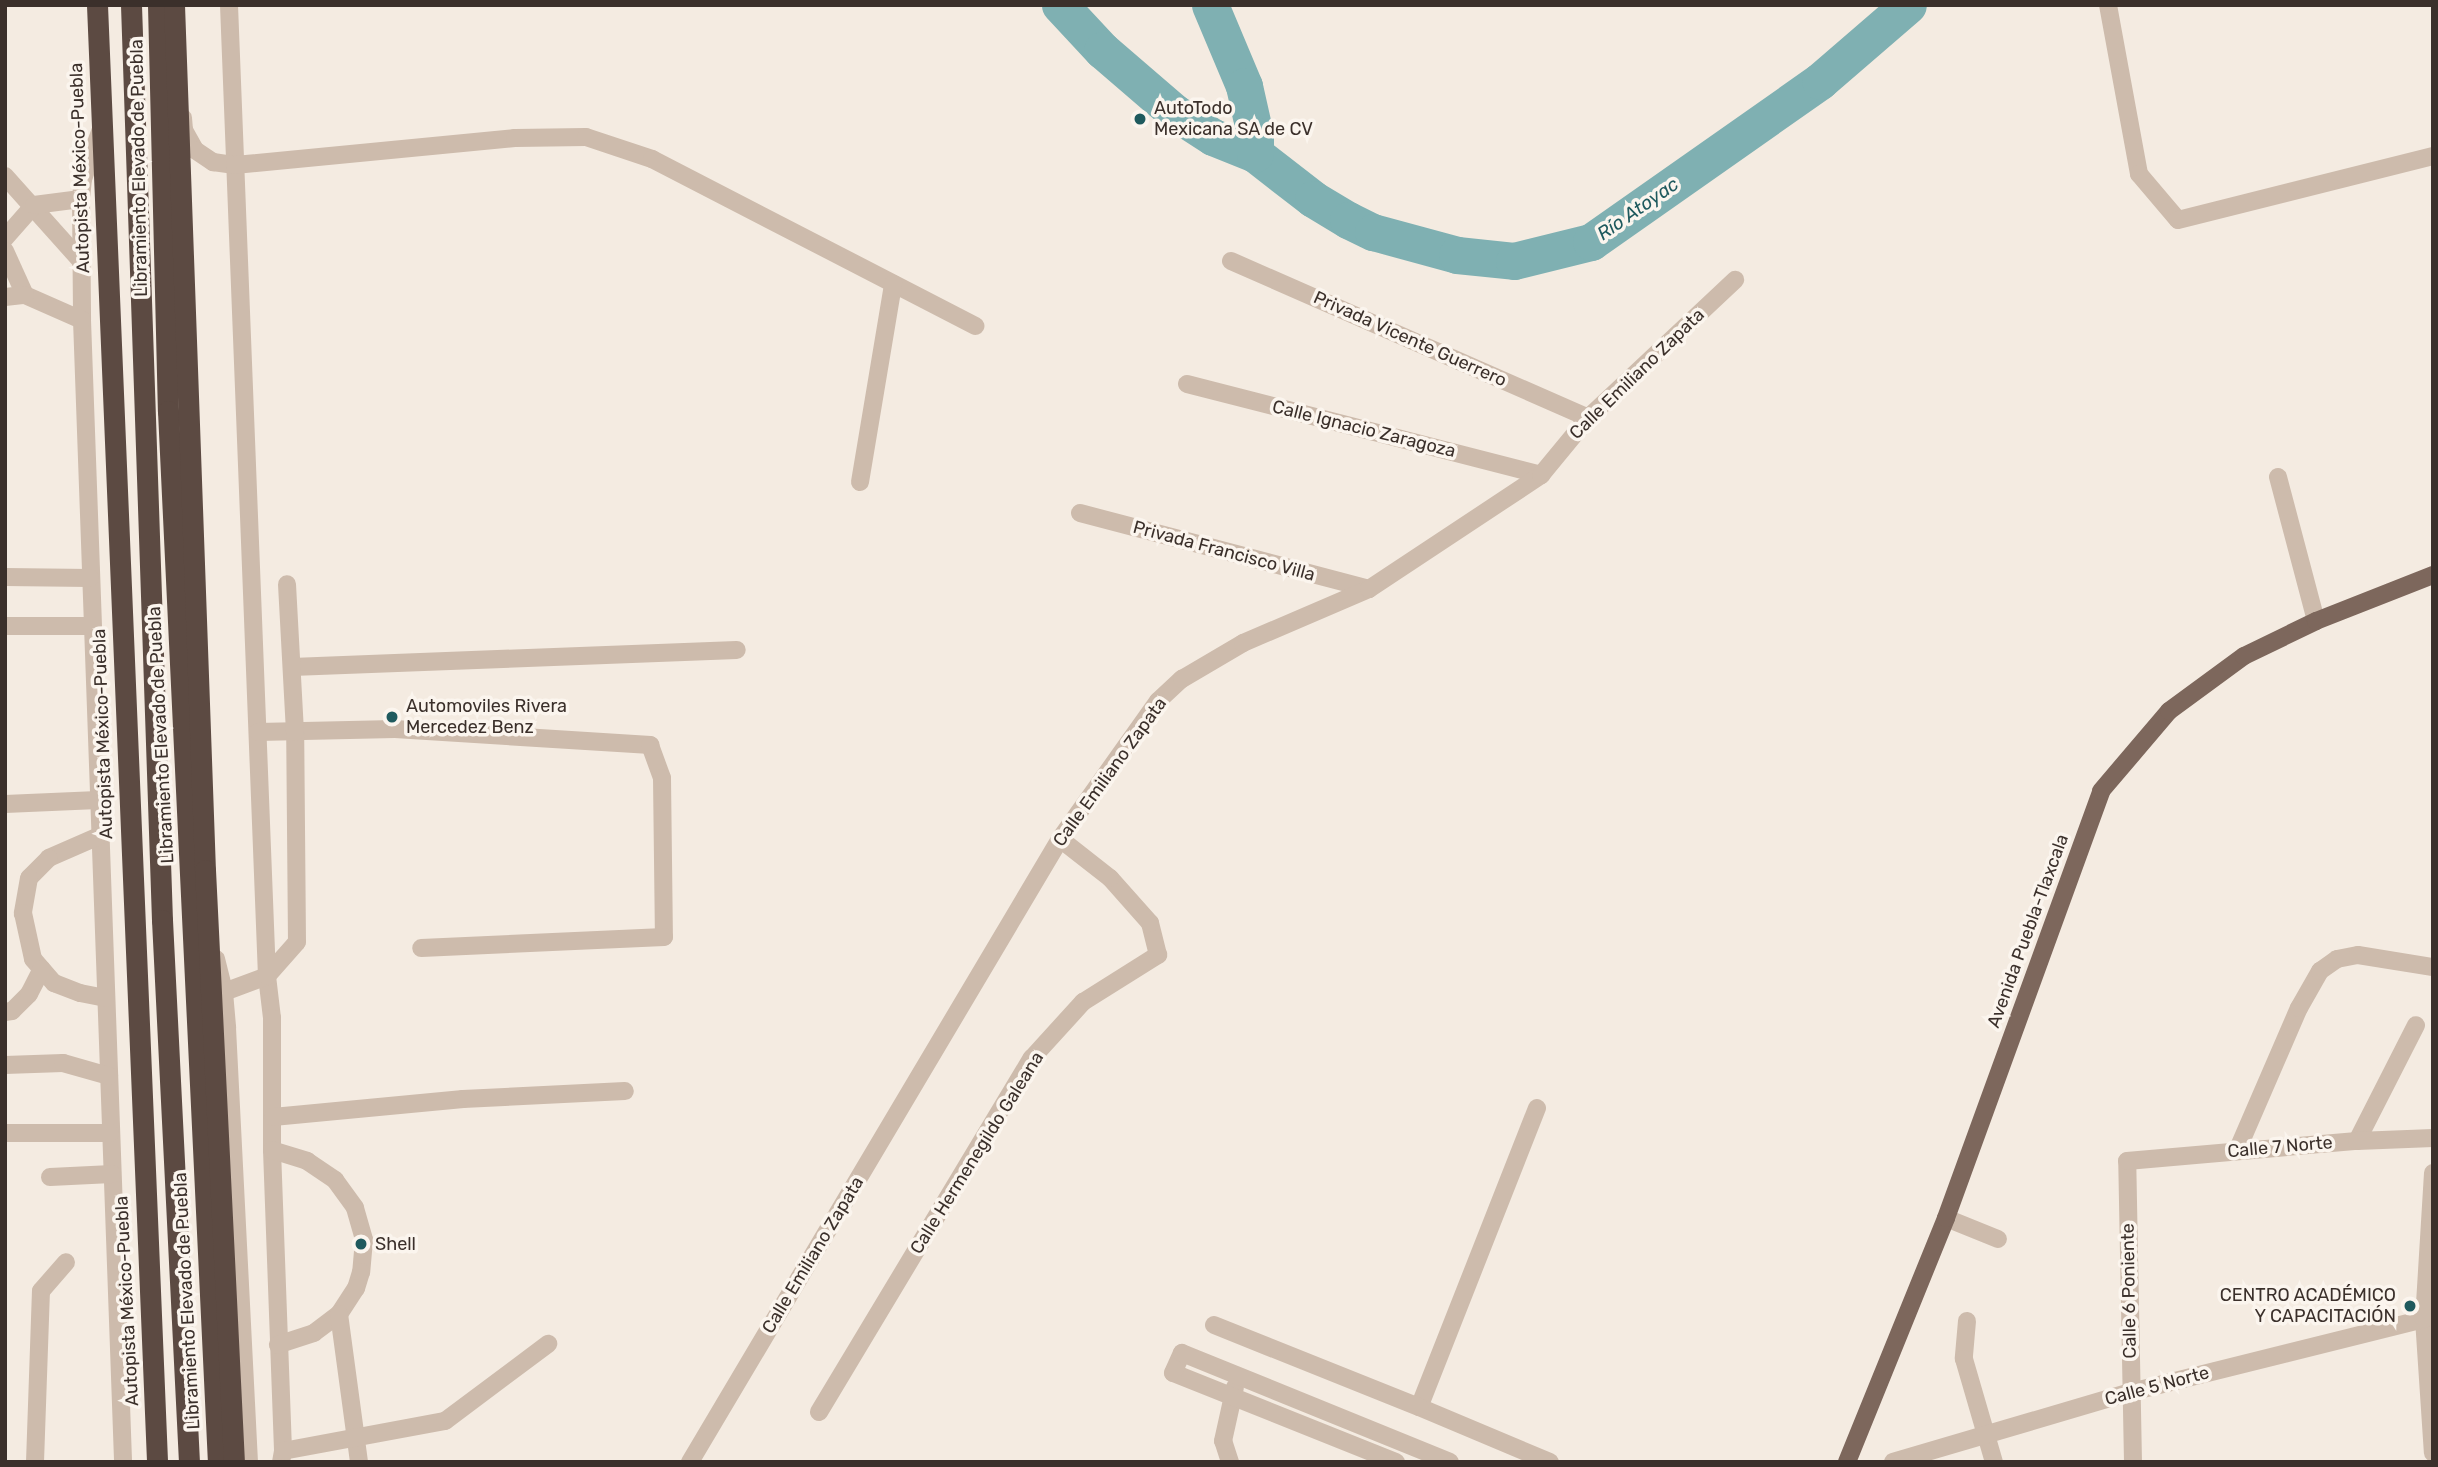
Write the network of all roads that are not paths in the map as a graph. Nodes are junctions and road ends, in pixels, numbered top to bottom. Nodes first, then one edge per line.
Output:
1 (97, 5) edge
2 (131, 5) edge
3 (158, 5) edge
4 (174, 5) edge
5 (180, 5) edge
6 (229, 5) edge
7 (2108, 5) edge
8 (101, 129) junction
9 (2433, 156) edge
10 (235, 165) junction
11 (5, 176) edge
12 (80, 199) junction
13 (34, 205) junction
14 (5, 238) edge
15 (6, 258) edge
16 (81, 261) junction
17 (1231, 261) dead end
18 (1735, 280) dead end
19 (893, 284) junction
20 (25, 295) junction
21 (5, 297) edge
22 (82, 320) junction
23 (975, 326) dead end
24 (1188, 384) dead end
25 (1588, 418) junction
26 (1541, 475) junction
27 (2278, 477) dead end
28 (860, 482) dead end
29 (1080, 513) dead end
30 (2433, 575) edge
31 (5, 577) edge
32 (90, 578) junction
33 (287, 584) dead end
34 (1369, 589) junction
35 (2316, 621) junction
36 (5, 626) edge
37 (92, 626) junction
38 (737, 649) dead end
39 (292, 667) junction
40 (258, 732) junction
41 (295, 732) junction
42 (98, 800) junction
43 (5, 804) edge
44 (99, 835) junction
45 (1060, 839) junction
46 (208, 929) junction
47 (421, 948) dead end
48 (2433, 967) edge
49 (42, 969) junction
50 (268, 976) junction
51 (224, 992) junction
52 (106, 998) junction
53 (5, 1012) edge
54 (2416, 1025) dead end
55 (5, 1065) edge
56 (109, 1076) junction
57 (625, 1091) dead end
58 (1537, 1108) dead end
59 (273, 1117) junction
60 (5, 1133) edge
61 (110, 1133) junction
62 (2433, 1138) edge
63 (2357, 1141) junction
64 (272, 1150) junction
65 (2237, 1151) junction
66 (2127, 1161) joint
67 (2433, 1173) edge
68 (112, 1174) junction
69 (50, 1177) dead end
70 (1946, 1218) junction
71 (1998, 1239) dead end
72 (66, 1262) dead end
73 (339, 1314) junction
74 (2428, 1316) edge
75 (1967, 1321) dead end
76 (1214, 1325) dead end
77 (548, 1344) dead end
78 (278, 1345) junction
79 (1238, 1377) junction
80 (2131, 1392) junction
81 (1232, 1398) junction
82 (2431, 1399) edge
83 (1419, 1407) junction
84 (819, 1412) dead end
85 (1984, 1434) junction
86 (1384, 1435) junction
87 (357, 1437) junction
88 (2433, 1453) edge
89 (282, 1457) edge
90 (1376, 1458) edge
91 (35, 1462) edge
92 (123, 1462) edge
93 (157, 1462) edge
94 (189, 1462) edge
95 (218, 1462) edge
96 (234, 1462) edge
97 (249, 1462) edge
98 (359, 1462) edge
99 (690, 1462) edge
100 (1230, 1462) edge
101 (1396, 1462) edge
102 (1450, 1462) edge
103 (1550, 1462) edge
104 (1847, 1462) edge
105 (1893, 1462) edge
106 (1994, 1462) edge
107 (2133, 1462) edge

1 - 8 highway, Autopista México-Puebla
2 - 94 highway, Libramiento Elevado de Puebla
3 - 95 highway, Libramiento Elevado de Puebla
4 - 46 highway
5 - 10 street
6 - 10 street
7 - 9 street
8 - 12 street
8 - 93 highway, Autopista México-Puebla
10 - 19 street
10 - 40 street
11 - 13 street
12 - 13 street
12 - 16 street
13 - 14 street
13 - 16 street
15 - 20 street
16 - 22 street
17 - 25 street, Privada Vicente Guerrero
18 - 25 street, Calle Emiliano Zapata
19 - 23 street
19 - 28 street
20 - 21 street
20 - 22 street
22 - 32 street
24 - 26 street, Calle Ignacio Zaragoza
25 - 26 street, Calle Emiliano Zapata
26 - 34 street, Calle Emiliano Zapata
27 - 35 street
29 - 34 street, Privada Francisco Villa
30 - 35 main road, Avenida Puebla-Tlaxcala
31 - 32 street
32 - 37 street
33 - 39 street
34 - 45 street, Calle Emiliano Zapata
35 - 70 main road, Avenida Puebla-Tlaxcala
36 - 37 street
37 - 42 street
38 - 39 street
39 - 41 street
40 - 41 street
40 - 50 street
41 - 47 street
41 - 50 street
42 - 43 street
42 - 44 street
44 - 49 street
44 - 52 street
45 - 84 street, Calle Hermenegildo Galeana
45 - 99 street, Calle Emiliano Zapata
46 - 51 street
46 - 96 highway
48 - 65 street
49 - 52 street
49 - 53 street
50 - 51 street
50 - 59 street
51 - 97 street
52 - 56 street
54 - 63 street
55 - 56 street
56 - 61 street
57 - 59 street
58 - 83 street
59 - 64 street
60 - 61 street
61 - 68 street
62 - 63 street, Calle 7 Norte
63 - 65 street, Calle 7 Norte
64 - 73 street
64 - 78 street
65 - 66 street, Calle 7 Norte
66 - 80 street, Calle 6 Poniente
67 - 74 street
68 - 69 street
68 - 92 street
70 - 71 street
70 - 104 main road, Avenida Puebla-Tlaxcala
72 - 91 street
73 - 78 street
73 - 87 street
74 - 80 street, Calle 5 Norte
74 - 82 street
75 - 85 street
76 - 83 street
77 - 87 street
78 - 89 street
79 - 81 street
79 - 81 street
79 - 86 street
80 - 85 street, Calle 5 Norte
80 - 107 street, Calle 6 Poniente
81 - 90 street
81 - 100 street
82 - 88 street
83 - 103 street
85 - 105 street, Calle 5 Norte
85 - 106 street
86 - 90 street
86 - 102 street
87 - 89 street
87 - 98 street
90 - 101 street

